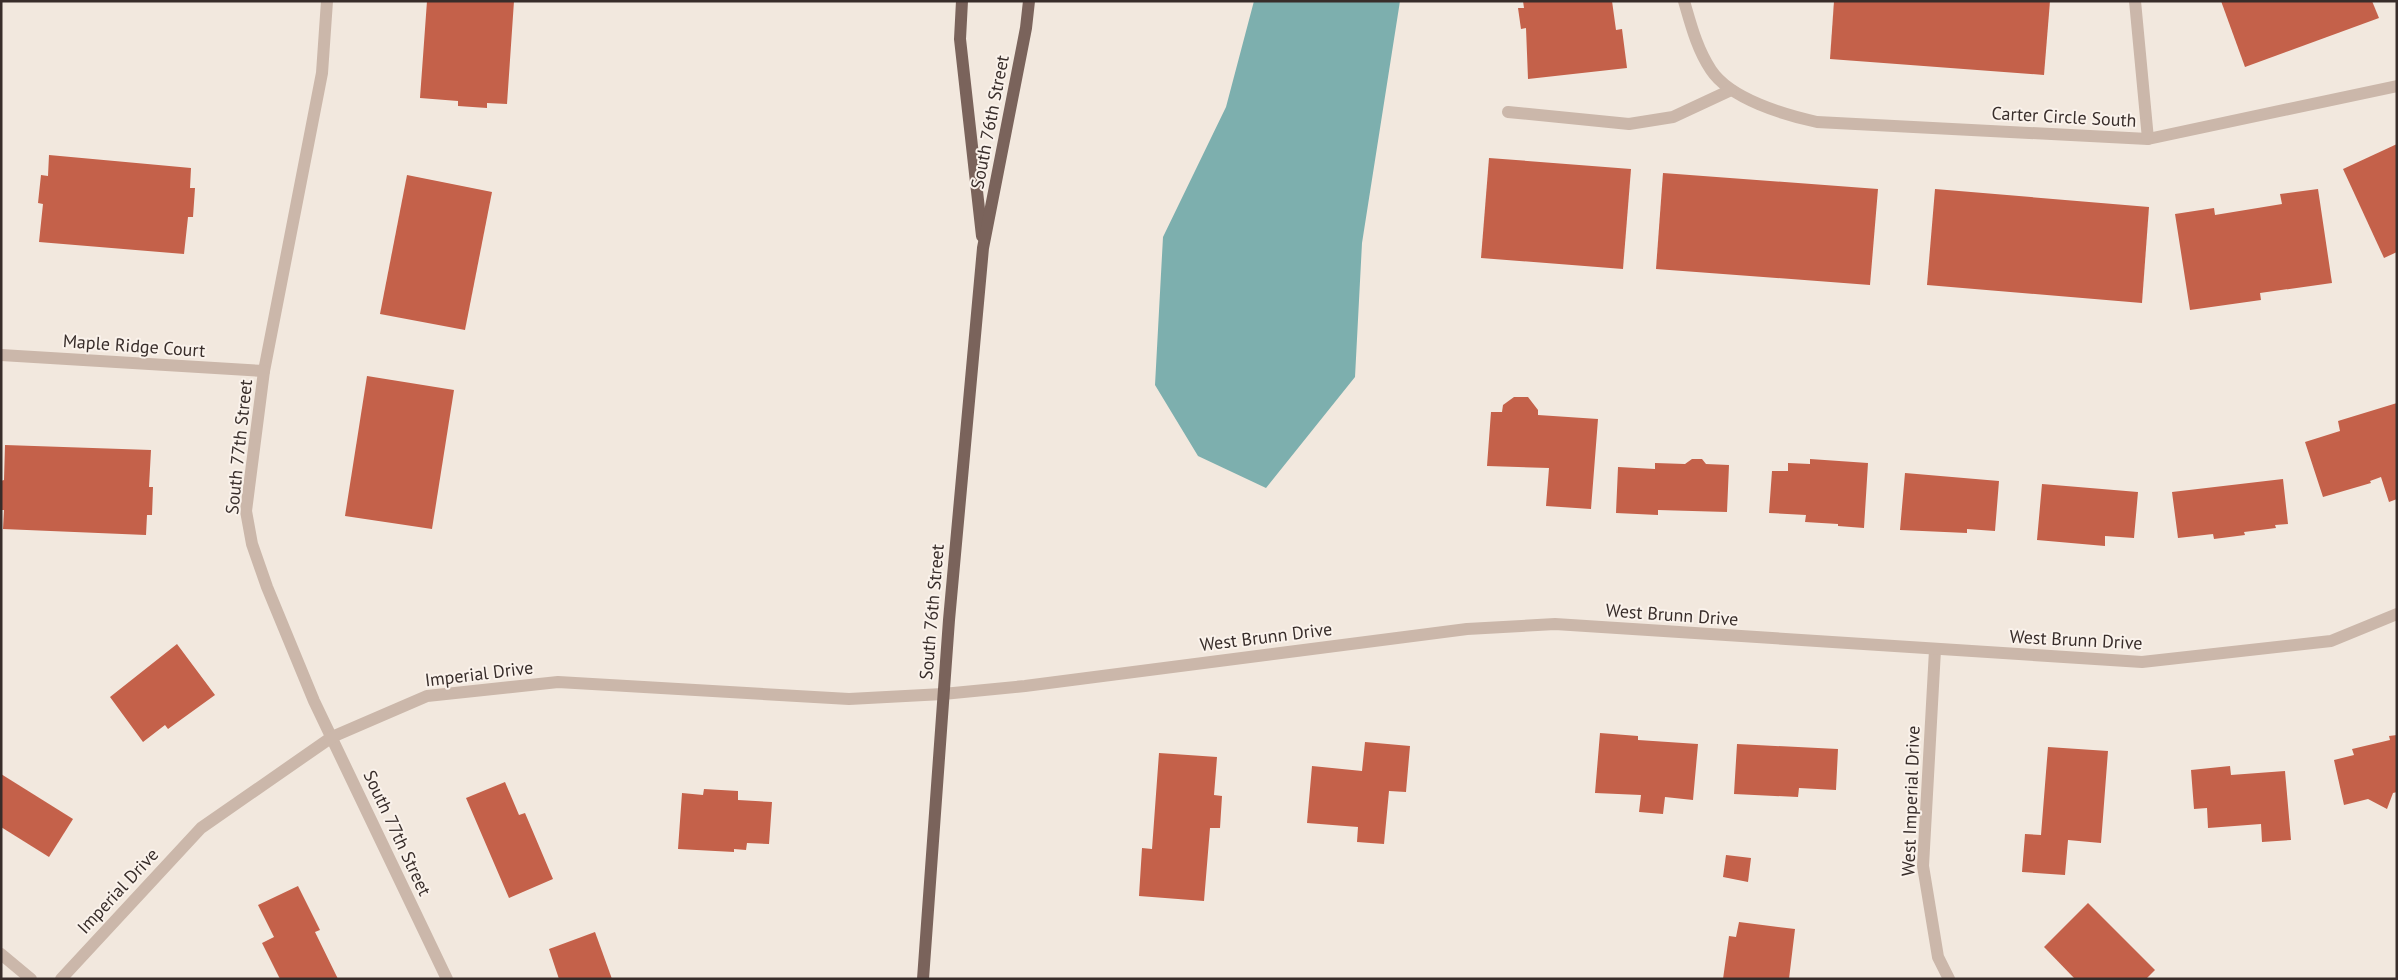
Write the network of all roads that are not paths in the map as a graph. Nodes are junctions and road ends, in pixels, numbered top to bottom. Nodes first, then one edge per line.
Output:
1 (327, 1) edge
2 (962, 1) edge
3 (1029, 1) edge
4 (1684, 1) edge
5 (2134, 1) edge
6 (2397, 86) edge
7 (1731, 90) junction
8 (1508, 112) dead end
9 (2148, 139) junction
10 (983, 248) junction
11 (1, 355) edge
12 (264, 371) junction
13 (2397, 614) edge
14 (1935, 650) junction
15 (943, 694) junction
16 (332, 738) junction
17 (1, 954) edge
18 (31, 979) edge
19 (61, 979) edge
20 (447, 979) edge
21 (923, 979) edge
22 (1949, 979) edge

1 - 12 street, South 77th Street
2 - 10 main road, South 76th Street
3 - 10 main road, South 76th Street
4 - 7 street
5 - 9 street
6 - 9 street, Carter Circle South
7 - 8 street
7 - 9 street, Carter Circle South
10 - 15 main road, South 76th Street
11 - 12 street, Maple Ridge Court
12 - 16 street, South 77th Street
13 - 14 street, West Brunn Drive
14 - 15 street, West Brunn Drive
14 - 22 street, West Imperial Drive
15 - 16 street, Imperial Drive
15 - 21 main road, South 76th Street
16 - 19 street, Imperial Drive
16 - 20 street, South 77th Street
17 - 18 street

